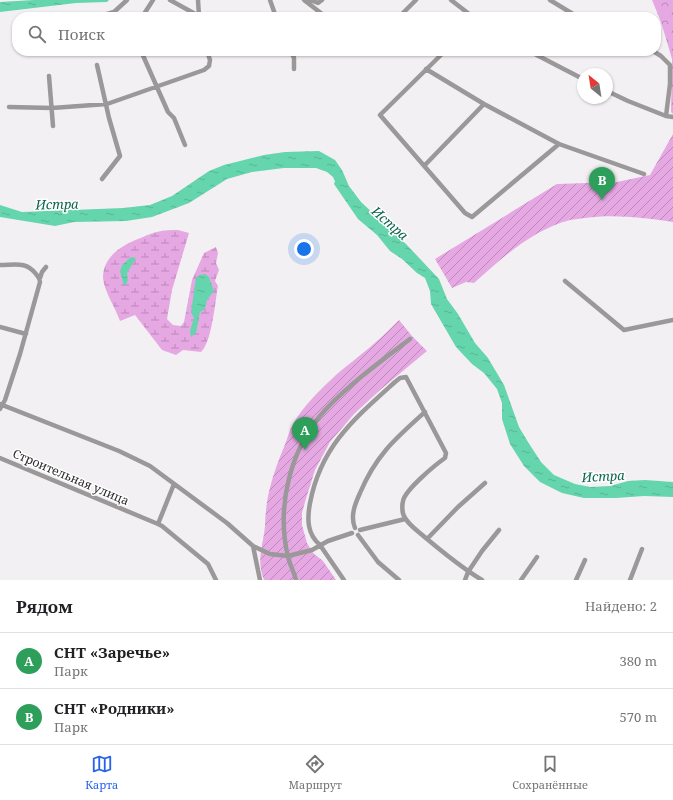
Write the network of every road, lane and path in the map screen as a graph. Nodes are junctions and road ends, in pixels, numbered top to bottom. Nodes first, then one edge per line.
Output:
1 (127, 0) edge
2 (153, 0) edge
3 (170, 0) edge
4 (198, 0) edge
5 (270, 0) edge
6 (304, 0) edge
7 (310, 0) edge
8 (322, 0) edge
9 (416, 0) edge
10 (452, 0) edge
11 (550, 0) edge
12 (114, 12) edge
13 (145, 12) edge
14 (190, 12) edge
15 (199, 12) edge
16 (274, 12) edge
17 (320, 12) edge
18 (404, 12) edge
19 (464, 12) edge
20 (570, 12) edge
21 (143, 56) edge
22 (209, 56) edge
23 (293, 56) edge
24 (440, 56) edge
25 (539, 56) edge
26 (661, 56) edge
27 (97, 65) dead end
28 (294, 69) dead end
29 (426, 69) junction
30 (49, 76) dead end
31 (577, 76) edge
32 (156, 86) junction
33 (613, 94) edge
34 (107, 104) junction
35 (484, 104) junction
36 (9, 107) dead end
37 (52, 108) junction
38 (670, 117) edge
39 (53, 126) dead end
40 (559, 144) junction
41 (185, 145) dead end
42 (425, 166) junction
43 (644, 174) dead end
44 (102, 179) dead end
45 (0, 265) edge
46 (46, 267) dead end
47 (40, 278) junction
48 (565, 281) dead end
49 (673, 320) edge
50 (0, 327) edge
51 (26, 334) junction
52 (410, 339) dead end
53 (0, 406) edge
54 (425, 412) junction
55 (0, 458) edge
56 (174, 484) junction
57 (485, 484) dead end
58 (405, 519) junction
59 (158, 524) junction
60 (499, 530) dead end
61 (358, 531) junction
62 (427, 539) junction
63 (320, 545) junction
64 (253, 546) junction
65 (642, 550) dead end
66 (288, 556) junction
67 (537, 557) dead end
68 (585, 560) dead end
69 (468, 572) junction
70 (216, 580) edge
71 (260, 580) edge
72 (296, 580) edge
73 (344, 580) edge
74 (399, 580) edge
75 (465, 580) edge
76 (482, 580) edge
77 (521, 580) edge
78 (576, 580) edge
79 (630, 580) edge

1 - 12 street
2 - 13 street
3 - 14 street
4 - 15 street
5 - 16 street
6 - 17 street
7 - 8 street
9 - 18 street
10 - 19 street
11 - 20 street
21 - 32 street
22 - 32 street
23 - 28 street
24 - 29 street
25 - 31 street
26 - 38 street
27 - 34 street
29 - 35 street
29 - 42 street
30 - 37 street
32 - 34 street
32 - 41 street
33 - 38 street
34 - 37 street
34 - 44 street
35 - 40 street
35 - 42 street
36 - 37 street
37 - 39 street
40 - 42 street
40 - 43 street
45 - 47 street
46 - 47 street
47 - 51 street
48 - 49 street
50 - 51 street
51 - 53 street
52 - 66 street
53 - 56 street
54 - 58 street
54 - 61 street
54 - 63 street
55 - 59 street, Строительная улица
56 - 59 street
56 - 64 street
57 - 62 street
58 - 61 street
58 - 62 street
59 - 70 street, Строительная улица
60 - 69 street
61 - 63 street
61 - 74 street
62 - 69 street
63 - 66 street
63 - 73 street
64 - 66 street
64 - 71 street
65 - 79 street
66 - 72 street
67 - 77 street
68 - 78 street
69 - 75 street
69 - 76 street

